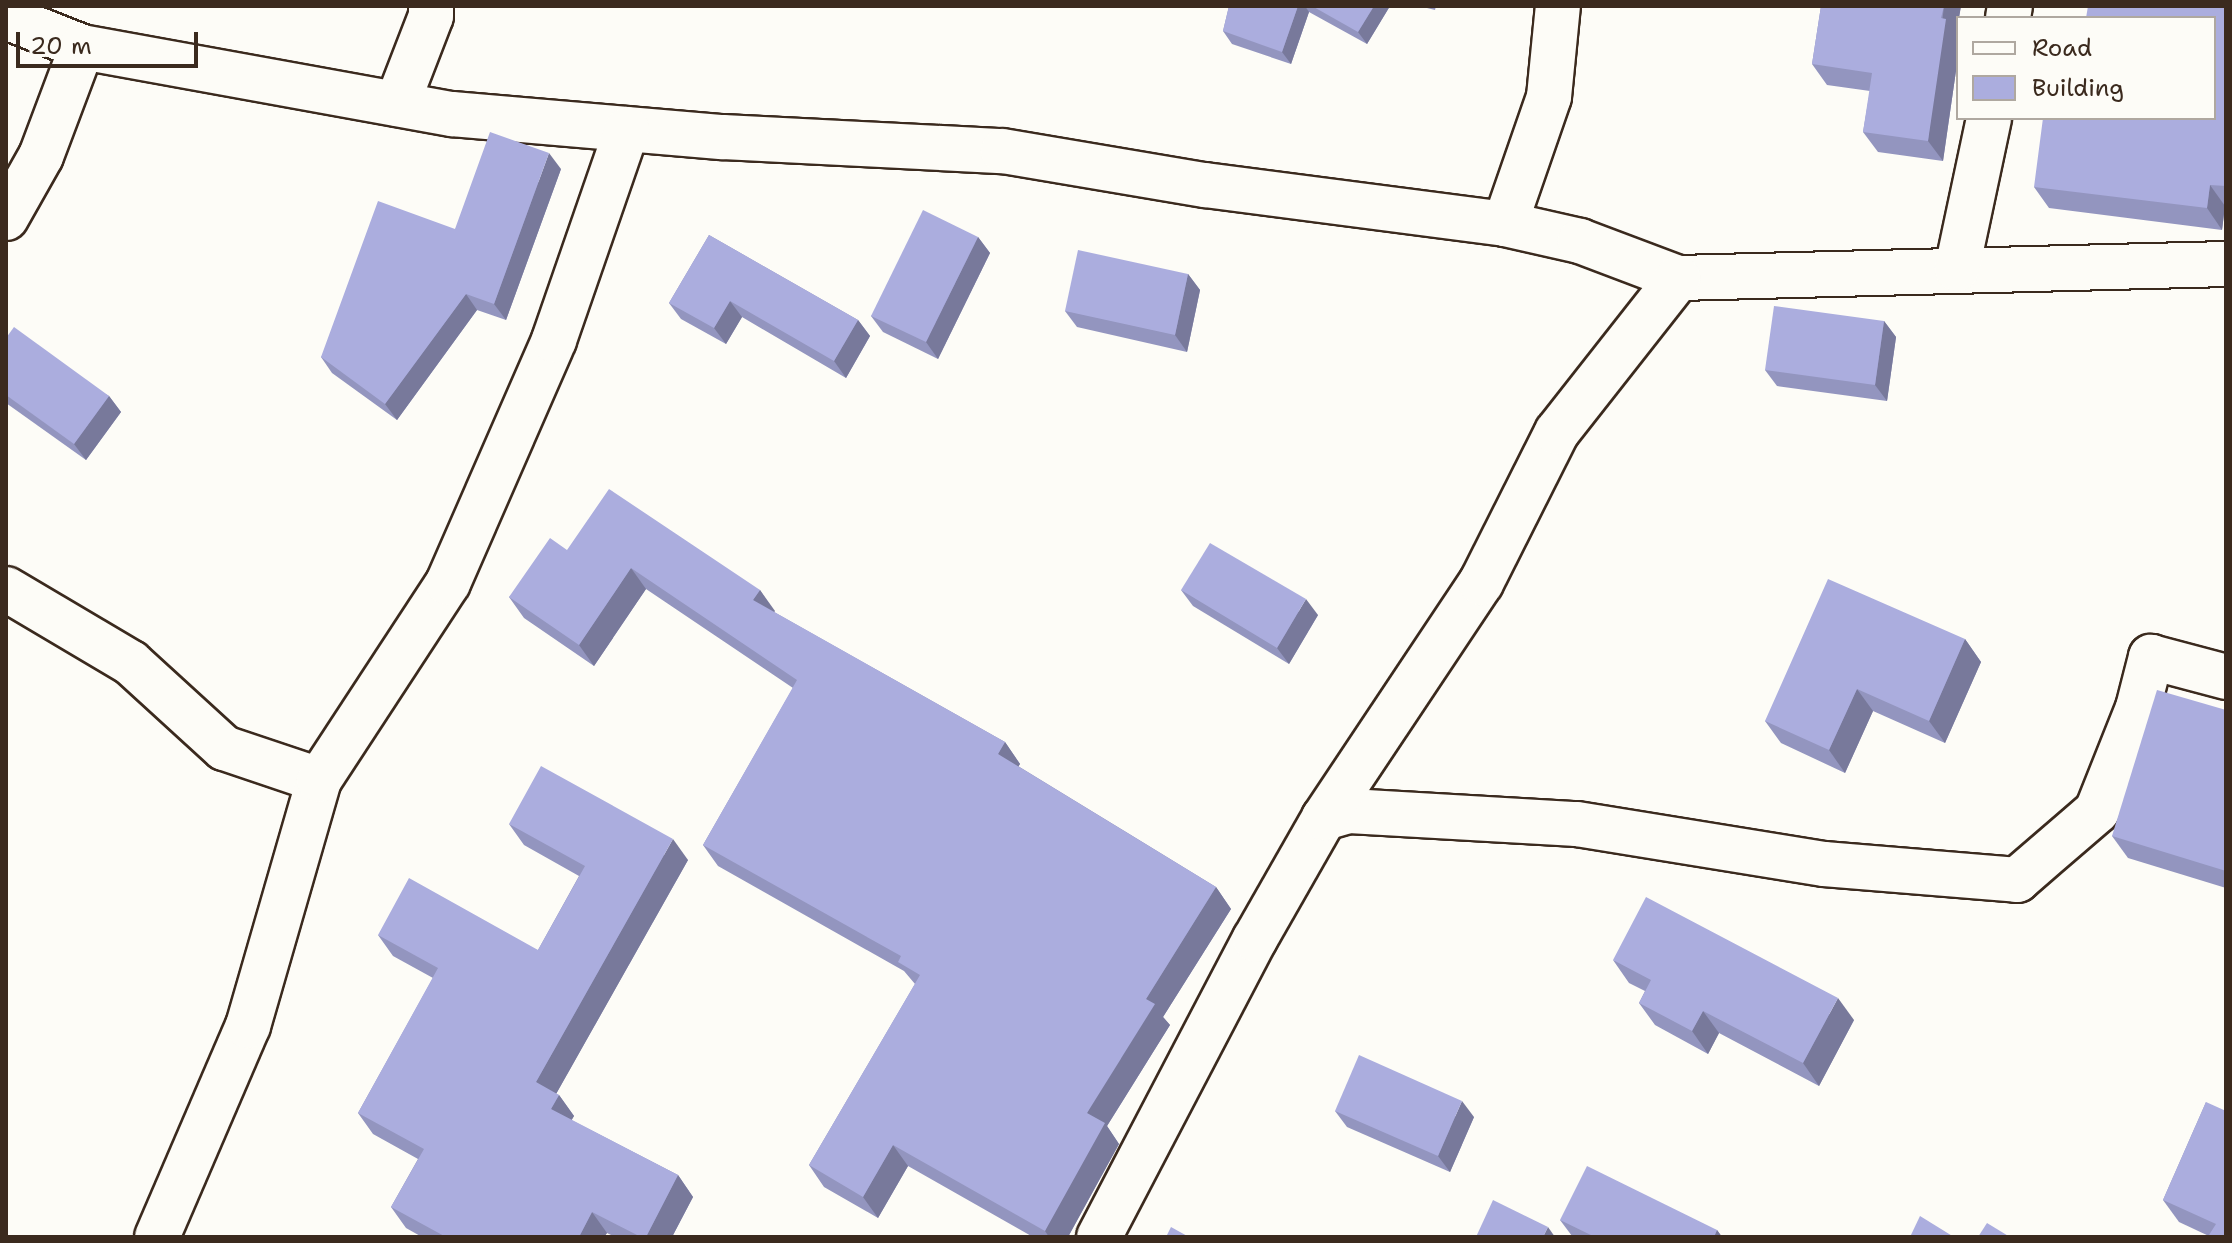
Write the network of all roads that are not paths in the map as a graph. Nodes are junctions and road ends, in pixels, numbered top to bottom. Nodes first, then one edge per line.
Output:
1 (431, 6) edge
2 (1558, 6) edge
3 (6, 17) edge
4 (82, 47) junction
5 (397, 104) junction
6 (1989, 120) edge
7 (627, 129) junction
8 (6, 218) edge
9 (1505, 224) junction
10 (2226, 264) edge
11 (1957, 269) junction
12 (1678, 278) junction
13 (6, 589) edge
14 (2226, 677) edge
15 (319, 780) junction
16 (1324, 818) junction
17 (157, 1237) edge
18 (1099, 1237) edge

1 - 5 street
2 - 9 street
3 - 4 street
4 - 5 street
4 - 8 street
5 - 7 street
6 - 11 street
7 - 9 street
7 - 15 street
9 - 12 street
10 - 11 street
11 - 12 street
12 - 16 street
13 - 15 street
14 - 16 street
15 - 17 street
16 - 18 street

